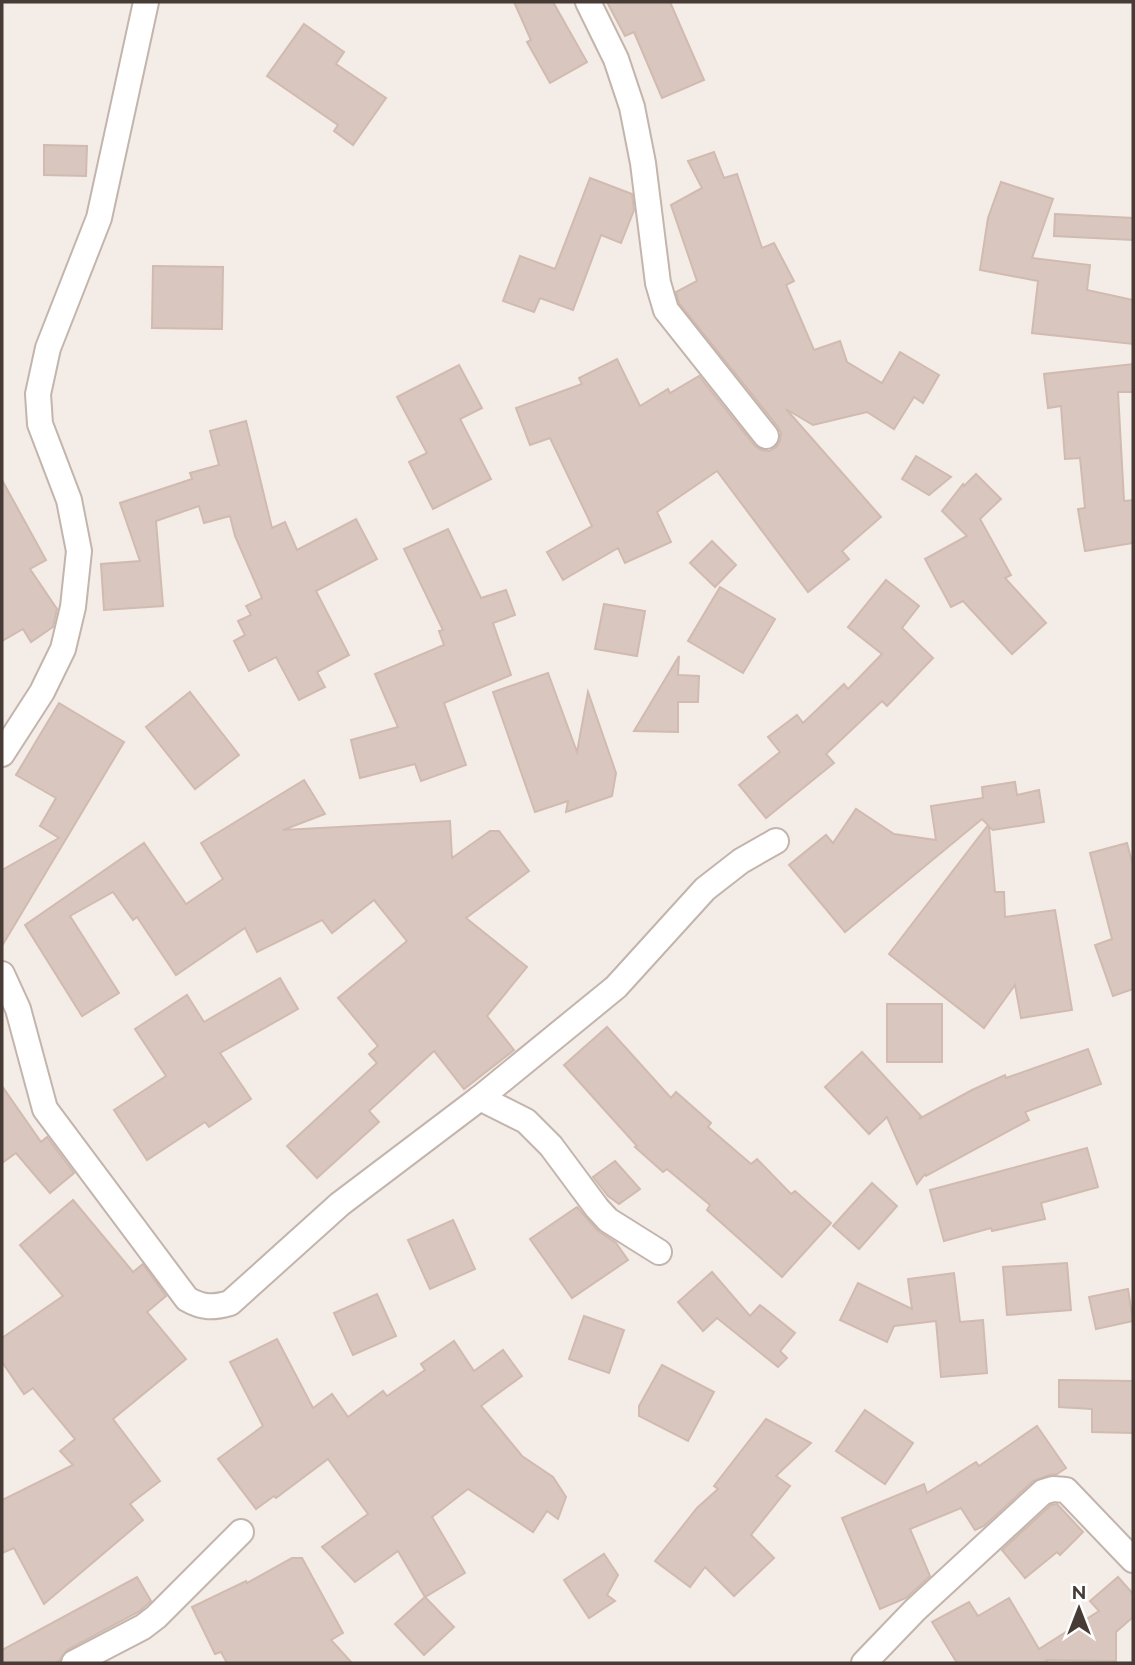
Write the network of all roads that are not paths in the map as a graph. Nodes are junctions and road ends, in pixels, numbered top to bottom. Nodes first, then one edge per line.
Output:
1 (146, 2) edge
2 (588, 2) edge
3 (766, 436) dead end
4 (2, 754) edge
5 (776, 841) dead end
6 (2, 974) edge
7 (481, 1098) junction
8 (659, 1252) dead end
9 (241, 1532) dead end
10 (1133, 1560) edge
11 (74, 1663) edge
12 (864, 1663) edge

1 - 4 street
2 - 3 street
5 - 7 street
6 - 7 street
7 - 8 street
9 - 11 street
10 - 12 street

